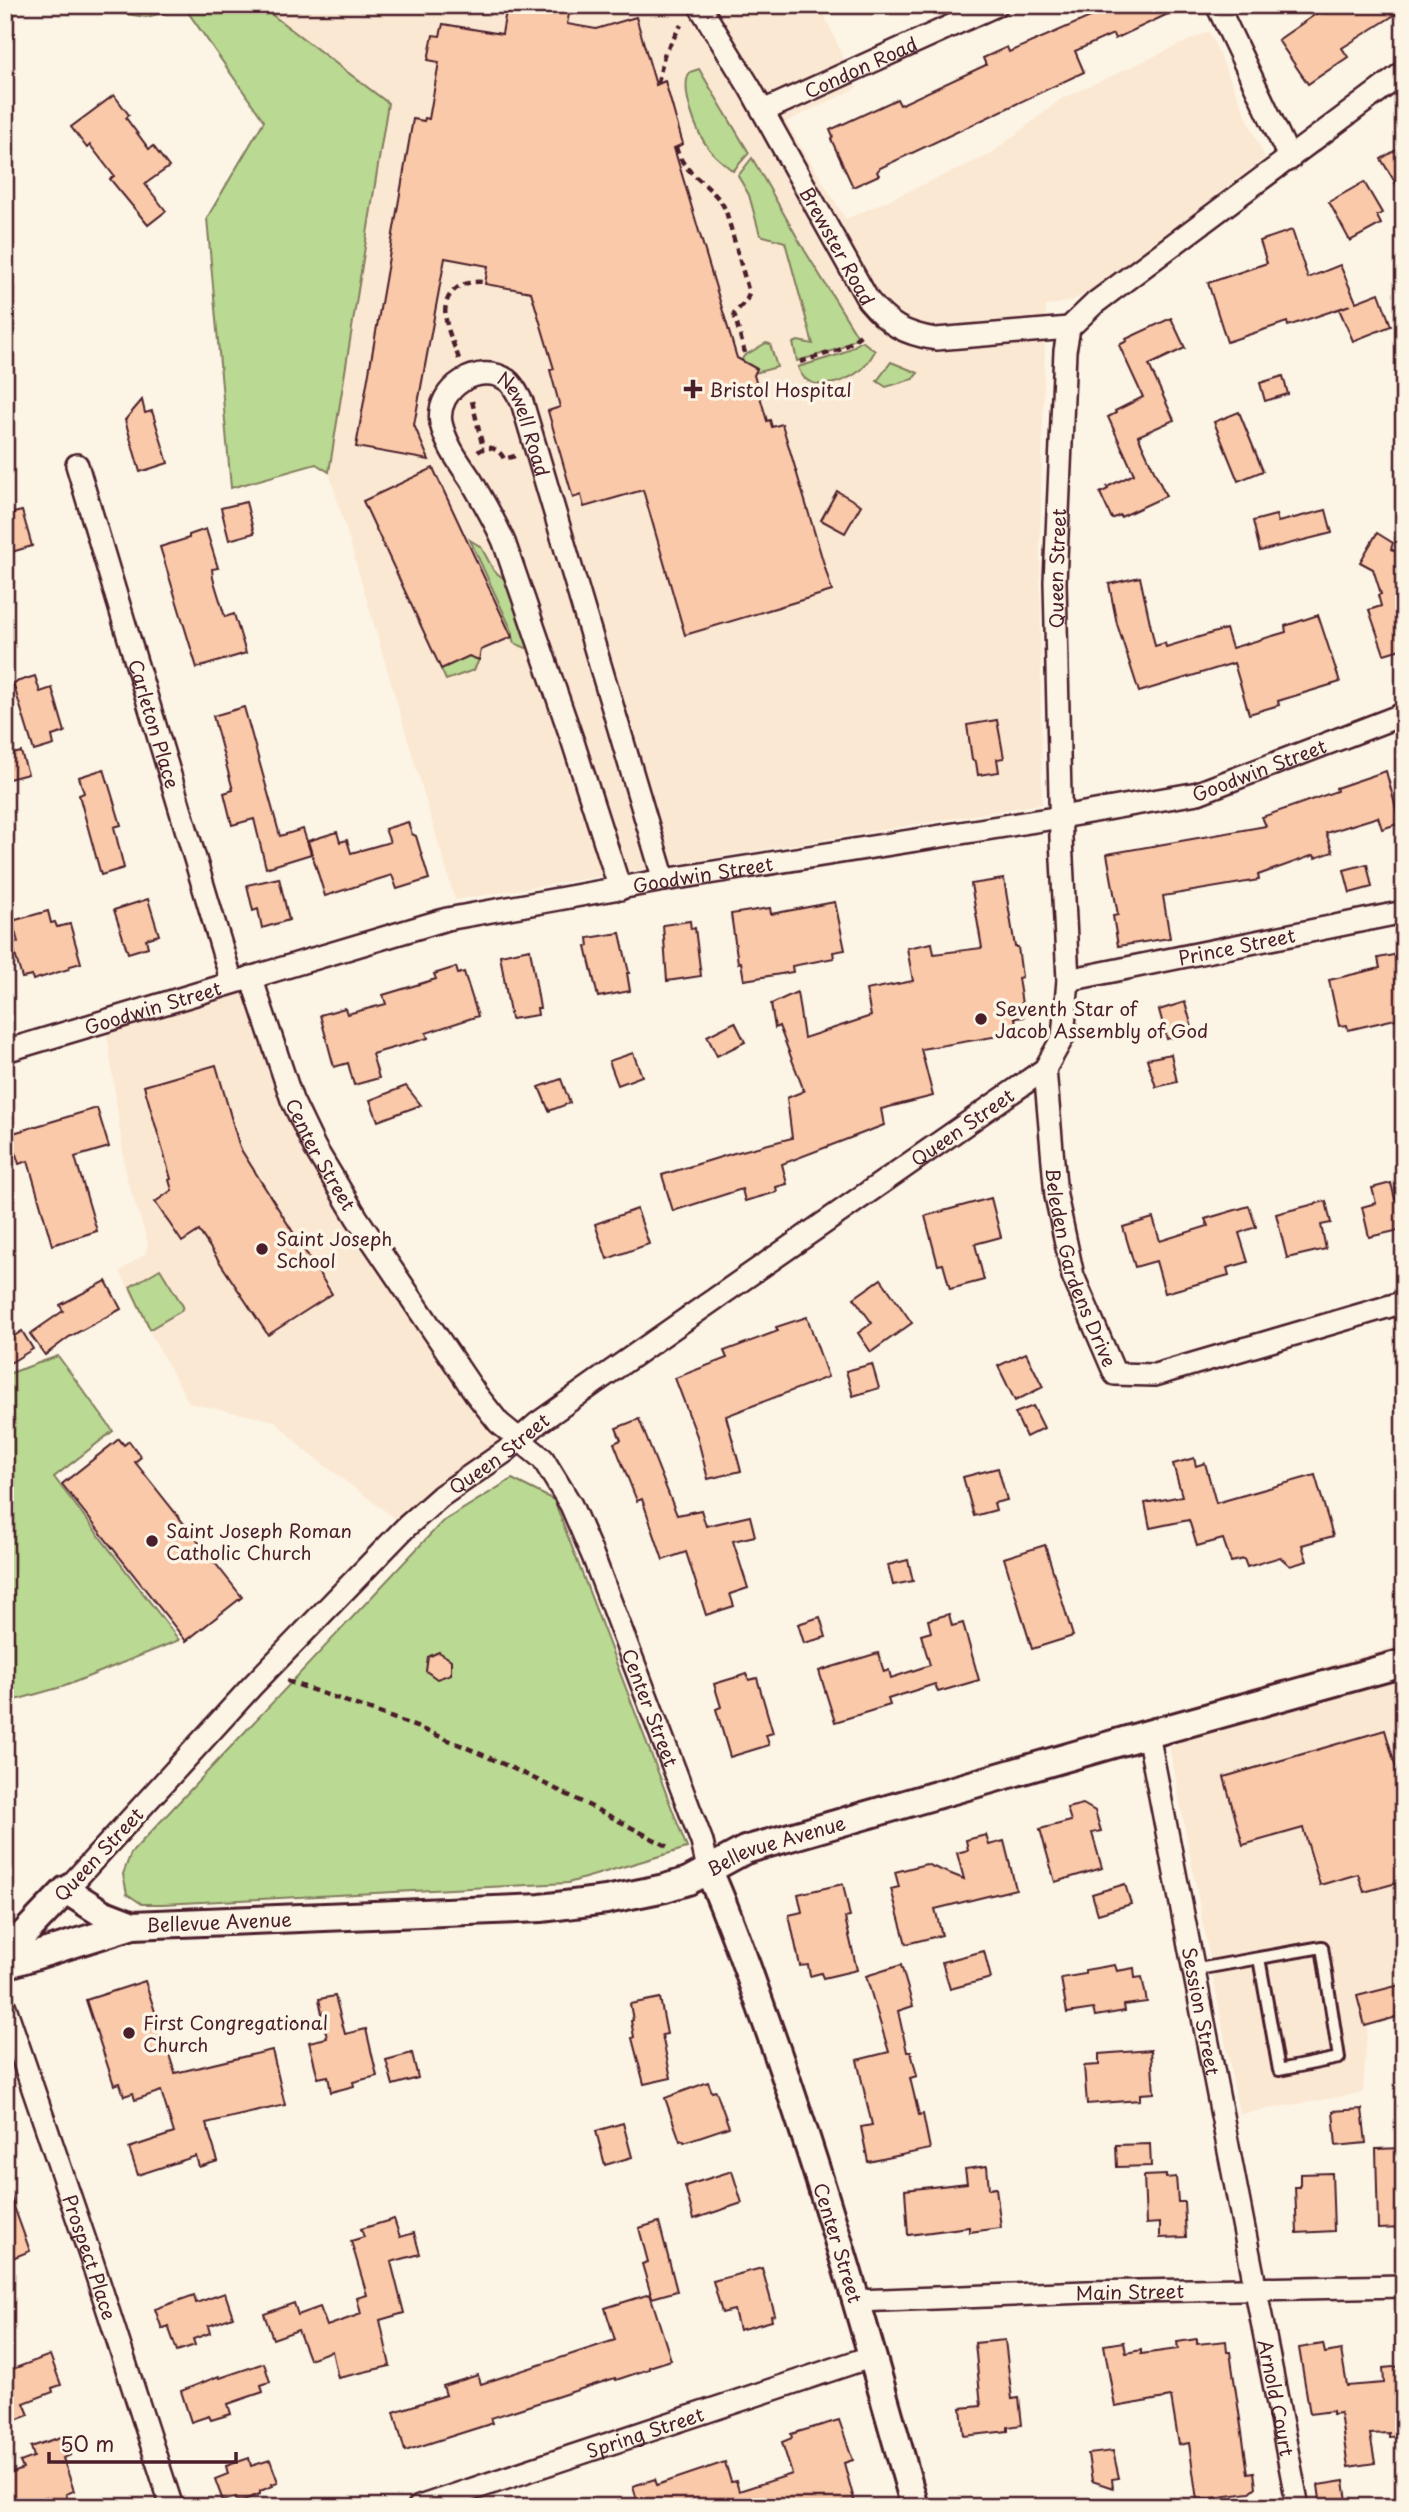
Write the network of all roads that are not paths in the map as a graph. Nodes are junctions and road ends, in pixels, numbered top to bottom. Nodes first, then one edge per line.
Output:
1 (699, 5) edge
2 (997, 5) edge
3 (1217, 5) edge
4 (1404, 72) edge
5 (763, 111) junction
6 (1290, 159) junction
7 (1069, 328) junction
8 (77, 465) dead end
9 (1404, 714) edge
10 (1061, 817) junction
11 (664, 880) junction
12 (620, 889) junction
13 (1404, 912) edge
14 (242, 979) junction
15 (1068, 980) junction
16 (5, 1051) edge
17 (1045, 1069) junction
18 (1404, 1302) edge
19 (519, 1440) junction
20 (1404, 1663) edge
21 (1148, 1734) junction
22 (708, 1868) junction
23 (66, 1890) junction
24 (133, 1925) junction
25 (5, 1954) edge
26 (1259, 1958) junction
27 (5, 1965) edge
28 (1194, 1970) junction
29 (5, 2007) edge
30 (1404, 2286) edge
31 (1255, 2289) junction
32 (857, 2301) junction
33 (873, 2356) junction
34 (172, 2507) edge
35 (419, 2507) edge
36 (915, 2507) edge
37 (1298, 2507) edge

1 - 5 street, Brewster Road
2 - 5 street, Condon Road
3 - 6 street
4 - 6 street
5 - 7 street, Brewster Road
6 - 7 street
7 - 10 street, Queen Street
8 - 14 street, Carleton Place
9 - 10 street, Goodwin Street
10 - 11 street, Goodwin Street
10 - 15 street, Queen Street
11 - 12 street, Goodwin Street
11 - 12 street, Newell Road
12 - 14 street, Goodwin Street
13 - 15 street, Prince Street
14 - 16 street, Goodwin Street
14 - 19 street, Center Street
15 - 17 street, Queen Street
17 - 18 street, Beleden Gardens Drive
17 - 19 street, Queen Street
19 - 22 street, Center Street
19 - 23 street, Queen Street
20 - 21 street, Bellevue Avenue
21 - 22 street, Bellevue Avenue
21 - 28 street, Session Street
22 - 24 street, Bellevue Avenue
22 - 32 street, Center Street
23 - 24 street, Bellevue Avenue
23 - 25 street, Queen Street
24 - 27 street, Bellevue Avenue
26 - 26 lane
26 - 28 lane
28 - 31 street, Session Street
29 - 34 street, Prospect Place
30 - 31 street, Main Street
31 - 32 street, Main Street
31 - 37 street, Arnold Court
32 - 33 street, Center Street
33 - 35 street, Spring Street
33 - 36 street, Center Street

